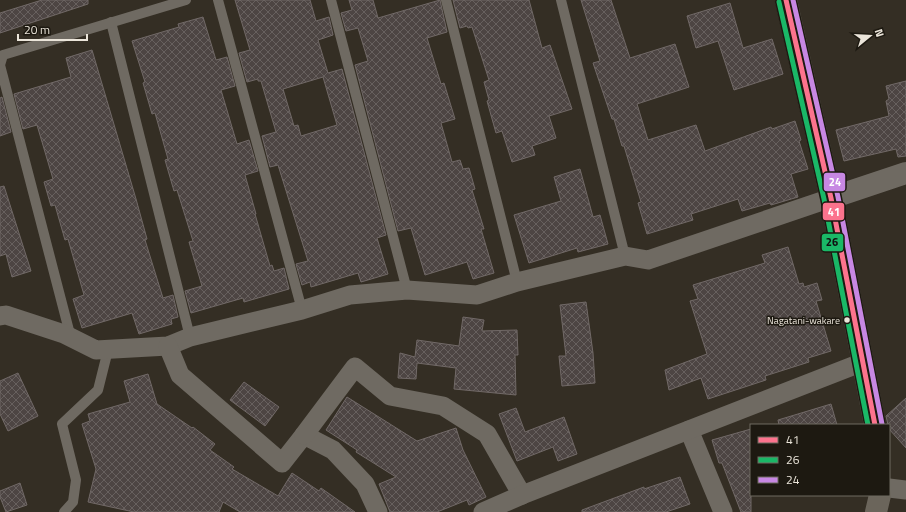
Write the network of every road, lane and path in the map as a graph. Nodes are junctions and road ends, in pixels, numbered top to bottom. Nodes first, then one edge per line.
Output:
1 (186, 0) edge
2 (218, 0) edge
3 (330, 0) edge
4 (446, 0) edge
5 (561, 0) edge
6 (786, 0) edge
7 (111, 22) junction
8 (906, 173) edge
9 (831, 198) junction
10 (625, 256) junction
11 (517, 282) junction
12 (407, 290) junction
13 (302, 310) junction
14 (0, 316) edge
15 (190, 337) junction
16 (71, 338) junction
17 (168, 346) junction
18 (108, 350) junction
19 (863, 362) junction
20 (875, 424) edge
21 (689, 430) junction
22 (304, 435) junction
23 (890, 488) edge
24 (906, 490) edge
25 (522, 495) junction
26 (880, 496) edge
27 (64, 512) edge
28 (378, 512) edge
29 (483, 512) edge
30 (723, 512) edge
31 (876, 512) edge

1 - 7 lane
2 - 13 lane
3 - 12 lane
4 - 11 lane
5 - 10 lane
6 - 9 main road
7 - 15 lane
7 - 16 lane
8 - 9 street
9 - 10 street
9 - 19 main road
10 - 11 street
11 - 12 street
12 - 13 street
13 - 15 street
14 - 16 street
15 - 17 street
16 - 18 street
17 - 18 street
17 - 22 street
18 - 27 lane
19 - 20 main road
19 - 21 street
21 - 25 street
21 - 30 street
22 - 25 street
22 - 28 street
23 - 24 street
25 - 29 street
26 - 31 main road

